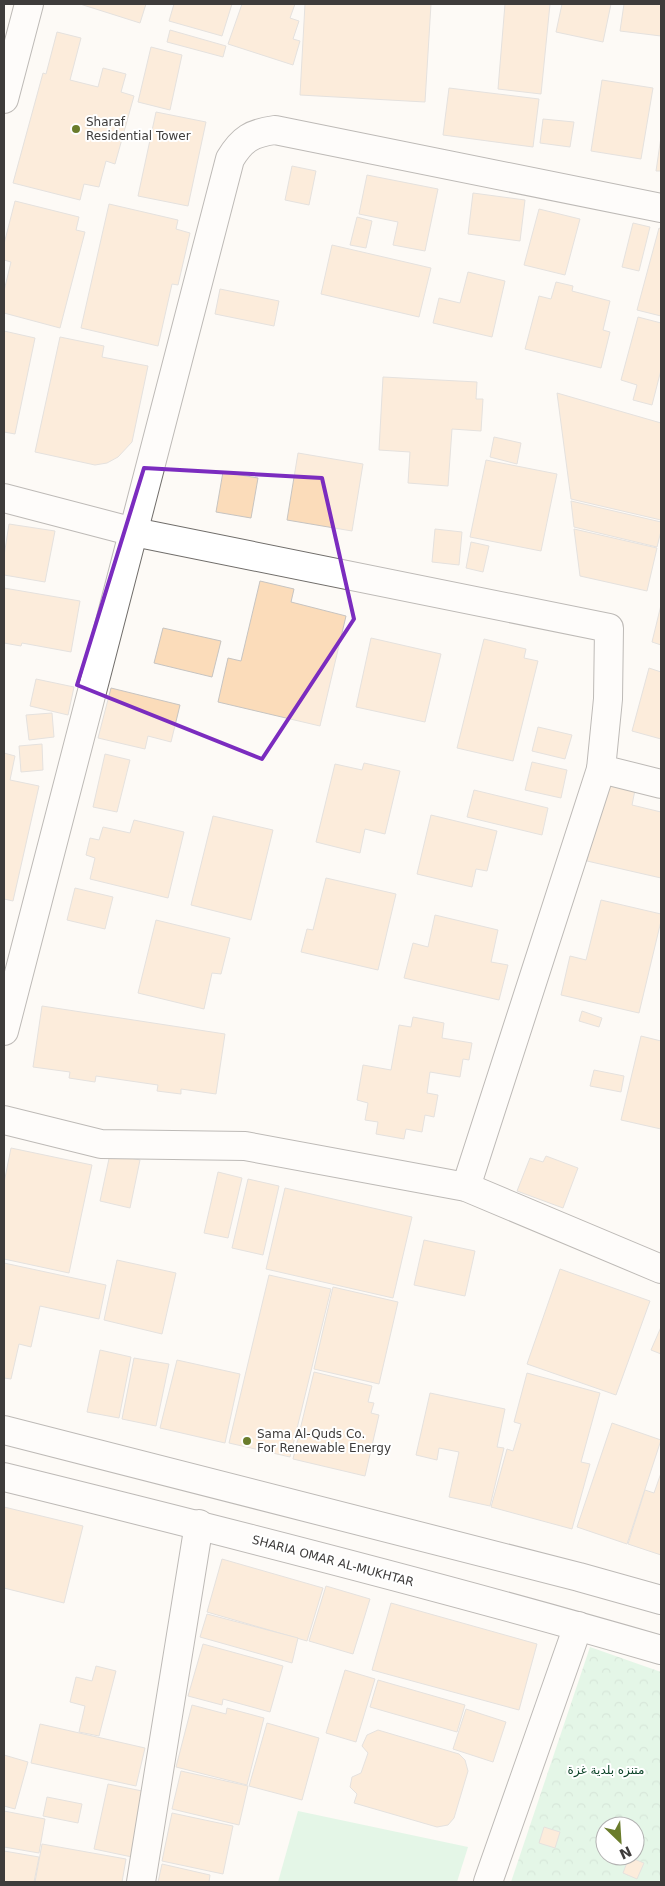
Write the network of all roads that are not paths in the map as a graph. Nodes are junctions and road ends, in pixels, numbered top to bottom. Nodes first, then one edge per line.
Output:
1 (29, 4) edge
2 (4, 99) edge
3 (661, 208) edge
4 (4, 498) edge
5 (134, 532) junction
6 (602, 769) junction
7 (661, 784) edge
8 (4, 1031) edge
9 (4, 1120) edge
10 (466, 1187) junction
11 (661, 1269) edge
12 (4, 1430) edge
13 (4, 1477) edge
14 (199, 1524) junction
15 (661, 1600) edge
16 (578, 1626) junction
17 (661, 1650) edge
18 (141, 1882) edge
19 (488, 1882) edge

1 - 2 street
3 - 5 street
4 - 5 street
5 - 6 street
5 - 8 street
6 - 7 street
6 - 10 street
9 - 10 street
10 - 11 street
12 - 15 street
13 - 14 street, SHARIA OMAR AL-MUKHTAR
14 - 16 street, SHARIA OMAR AL-MUKHTAR
14 - 18 street
16 - 17 street, SHARIA OMAR AL-MUKHTAR
16 - 19 street

